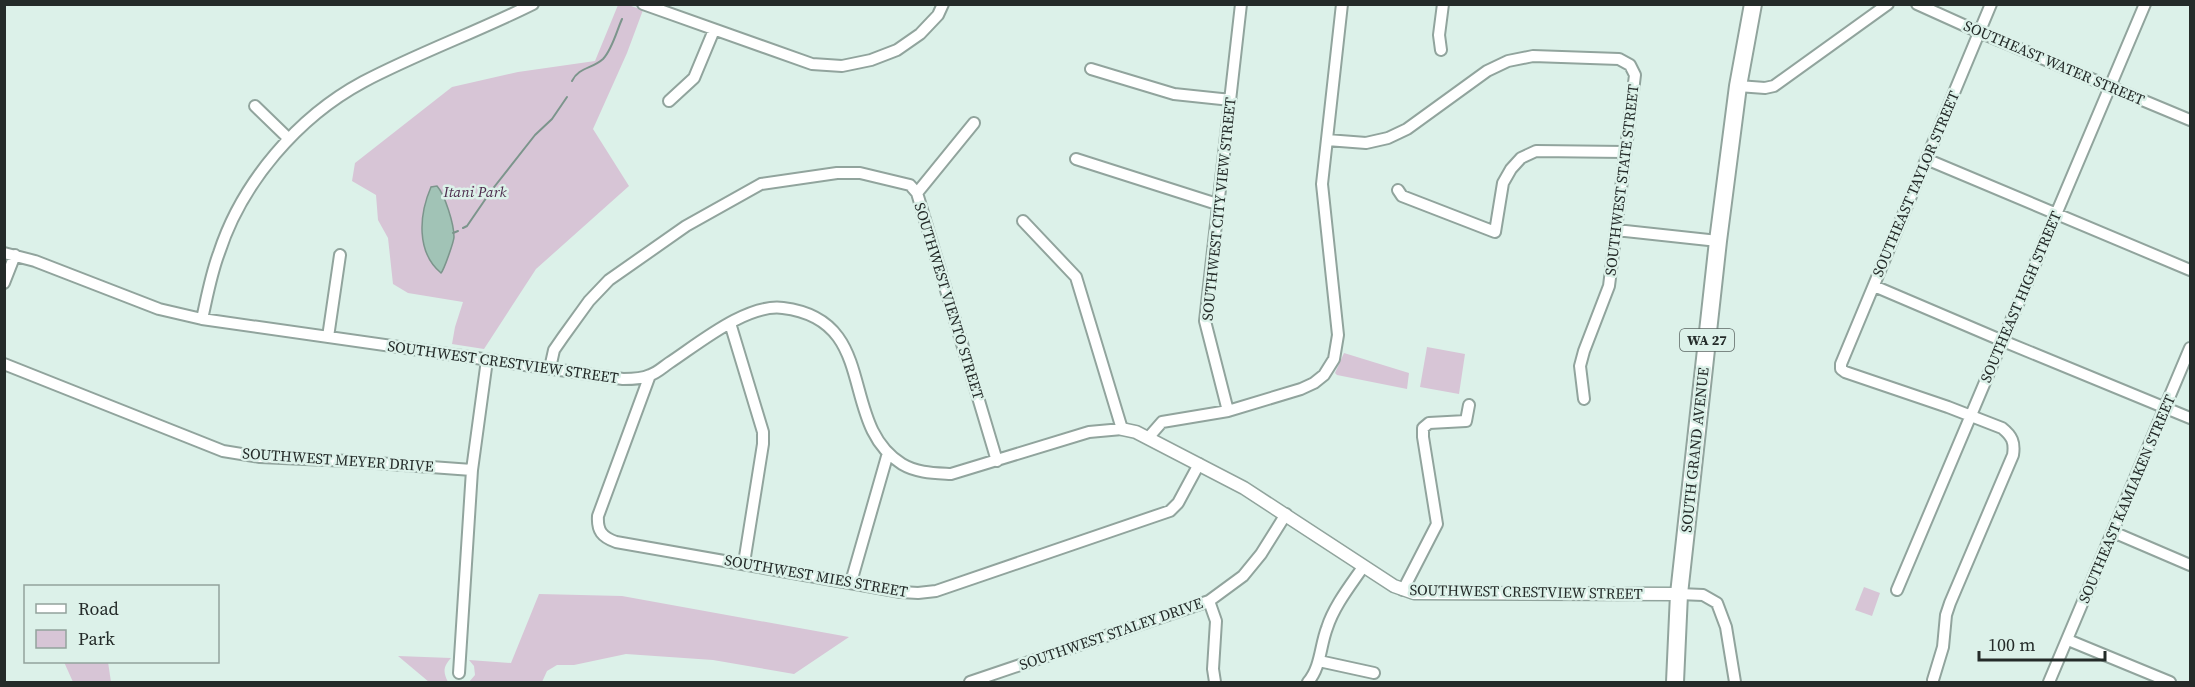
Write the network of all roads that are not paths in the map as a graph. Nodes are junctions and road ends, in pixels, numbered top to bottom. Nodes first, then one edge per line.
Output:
1 (533, 4) edge
2 (643, 4) edge
3 (943, 4) edge
4 (1241, 4) edge
5 (1342, 4) edge
6 (1443, 4) edge
7 (1753, 4) edge
8 (1888, 4) edge
9 (1917, 4) edge
10 (1991, 4) edge
11 (2145, 4) edge
12 (714, 30) junction
13 (1979, 32) junction
14 (1441, 50) dead end
15 (1091, 69) dead end
16 (1738, 86) junction
17 (2110, 86) junction
18 (1231, 100) junction
19 (669, 101) dead end
20 (255, 106) dead end
21 (2190, 120) edge
22 (974, 123) dead end
23 (288, 138) junction
24 (1327, 140) junction
25 (1625, 152) junction
26 (1076, 159) dead end
27 (1926, 159) junction
28 (1398, 190) dead end
29 (917, 193) junction
30 (1218, 204) junction
31 (2056, 214) junction
32 (1023, 221) dead end
33 (1616, 230) junction
34 (1718, 241) junction
35 (10, 254) edge
36 (340, 255) dead end
37 (2190, 270) edge
38 (4, 283) edge
39 (1874, 286) junction
40 (202, 319) junction
41 (730, 323) junction
42 (328, 337) junction
43 (2003, 341) junction
44 (2190, 348) edge
45 (487, 360) junction
46 (4, 364) edge
47 (550, 368) junction
48 (650, 375) junction
49 (1584, 399) dead end
50 (1468, 405) dead end
51 (2165, 407) junction
52 (1228, 411) junction
53 (1971, 416) junction
54 (2190, 418) edge
55 (1122, 429) junction
56 (1148, 438) junction
57 (888, 453) junction
58 (996, 461) junction
59 (1199, 464) junction
60 (472, 470) junction
61 (1286, 514) junction
62 (2112, 532) junction
63 (744, 563) junction
64 (2190, 565) edge
65 (1363, 567) junction
66 (851, 582) junction
67 (1403, 590) junction
68 (1897, 590) dead end
69 (1679, 594) junction
70 (1209, 601) junction
71 (2068, 640) junction
72 (1319, 661) junction
73 (459, 673) dead end
74 (1374, 673) dead end
75 (1932, 680) dead end
76 (970, 682) edge
77 (1215, 682) edge
78 (1308, 682) edge
79 (1675, 682) edge
80 (1735, 682) edge
81 (2049, 682) edge
82 (2170, 682) edge

1 - 23 street
2 - 12 street
3 - 12 street
4 - 18 street, SOUTHWEST CITY VIEW STREET
5 - 24 street
6 - 14 street
7 - 16 main road, SOUTH GRAND AVENUE / WA 27
8 - 16 street
9 - 13 street, SOUTHEAST WATER STREET
10 - 13 street, SOUTHEAST TAYLOR STREET
11 - 17 street, SOUTHEAST HIGH STREET
12 - 19 street
13 - 17 street, SOUTHEAST WATER STREET
13 - 27 street, SOUTHEAST TAYLOR STREET
15 - 18 street
16 - 34 main road, SOUTH GRAND AVENUE / WA 27
17 - 21 street, SOUTHEAST WATER STREET
17 - 31 street, SOUTHEAST HIGH STREET
18 - 30 street, SOUTHWEST CITY VIEW STREET
20 - 23 street
22 - 29 street, SOUTHWEST VIENTO STREET
23 - 40 street
24 - 25 street, SOUTHWEST STATE STREET
24 - 52 street
25 - 28 street
25 - 33 street, SOUTHWEST STATE STREET
26 - 30 street
27 - 31 street
27 - 39 street, SOUTHEAST TAYLOR STREET
29 - 47 street
29 - 58 street, SOUTHWEST VIENTO STREET
30 - 52 street, SOUTHWEST CITY VIEW STREET
31 - 37 street
31 - 43 street, SOUTHEAST HIGH STREET
32 - 55 street
33 - 34 street
33 - 49 street, SOUTHWEST STATE STREET
34 - 69 main road, SOUTH GRAND AVENUE / WA 27
35 - 38 street
35 - 40 street, SOUTHWEST CRESTVIEW STREET
36 - 42 street
39 - 43 street
39 - 53 street, SOUTHEAST TAYLOR STREET
40 - 42 street, SOUTHWEST CRESTVIEW STREET
41 - 48 street, SOUTHWEST CRESTVIEW STREET
41 - 57 street, SOUTHWEST CRESTVIEW STREET
41 - 63 street
42 - 45 street, SOUTHWEST CRESTVIEW STREET
43 - 51 street
43 - 53 street, SOUTHEAST HIGH STREET
44 - 51 street, SOUTHEAST KAMIAKEN STREET
45 - 47 street, SOUTHWEST CRESTVIEW STREET
45 - 60 street
46 - 60 street, SOUTHWEST MEYER DRIVE
47 - 48 street, SOUTHWEST CRESTVIEW STREET
48 - 63 street, SOUTHWEST MIES STREET
50 - 67 street
51 - 54 street
51 - 62 street, SOUTHEAST KAMIAKEN STREET
52 - 56 street
53 - 68 street, SOUTHEAST HIGH STREET
53 - 75 street
55 - 56 street, SOUTHWEST CRESTVIEW STREET
55 - 58 street, SOUTHWEST CRESTVIEW STREET
56 - 59 street, SOUTHWEST CRESTVIEW STREET
57 - 58 street, SOUTHWEST CRESTVIEW STREET
57 - 66 street
59 - 61 street, SOUTHWEST CRESTVIEW STREET
59 - 66 street, SOUTHWEST MIES STREET
60 - 73 street
61 - 65 street, SOUTHWEST CRESTVIEW STREET
61 - 70 street, SOUTHWEST STALEY DRIVE
62 - 64 street
62 - 71 street, SOUTHEAST KAMIAKEN STREET
63 - 66 street, SOUTHWEST MIES STREET
65 - 67 street, SOUTHWEST CRESTVIEW STREET
65 - 72 street
67 - 69 street, SOUTHWEST CRESTVIEW STREET
69 - 79 main road, SOUTH GRAND AVENUE / WA 27
69 - 80 street
70 - 76 street, SOUTHWEST STALEY DRIVE
70 - 77 street
71 - 81 street, SOUTHEAST KAMIAKEN STREET
71 - 82 street
72 - 74 street
72 - 78 street

